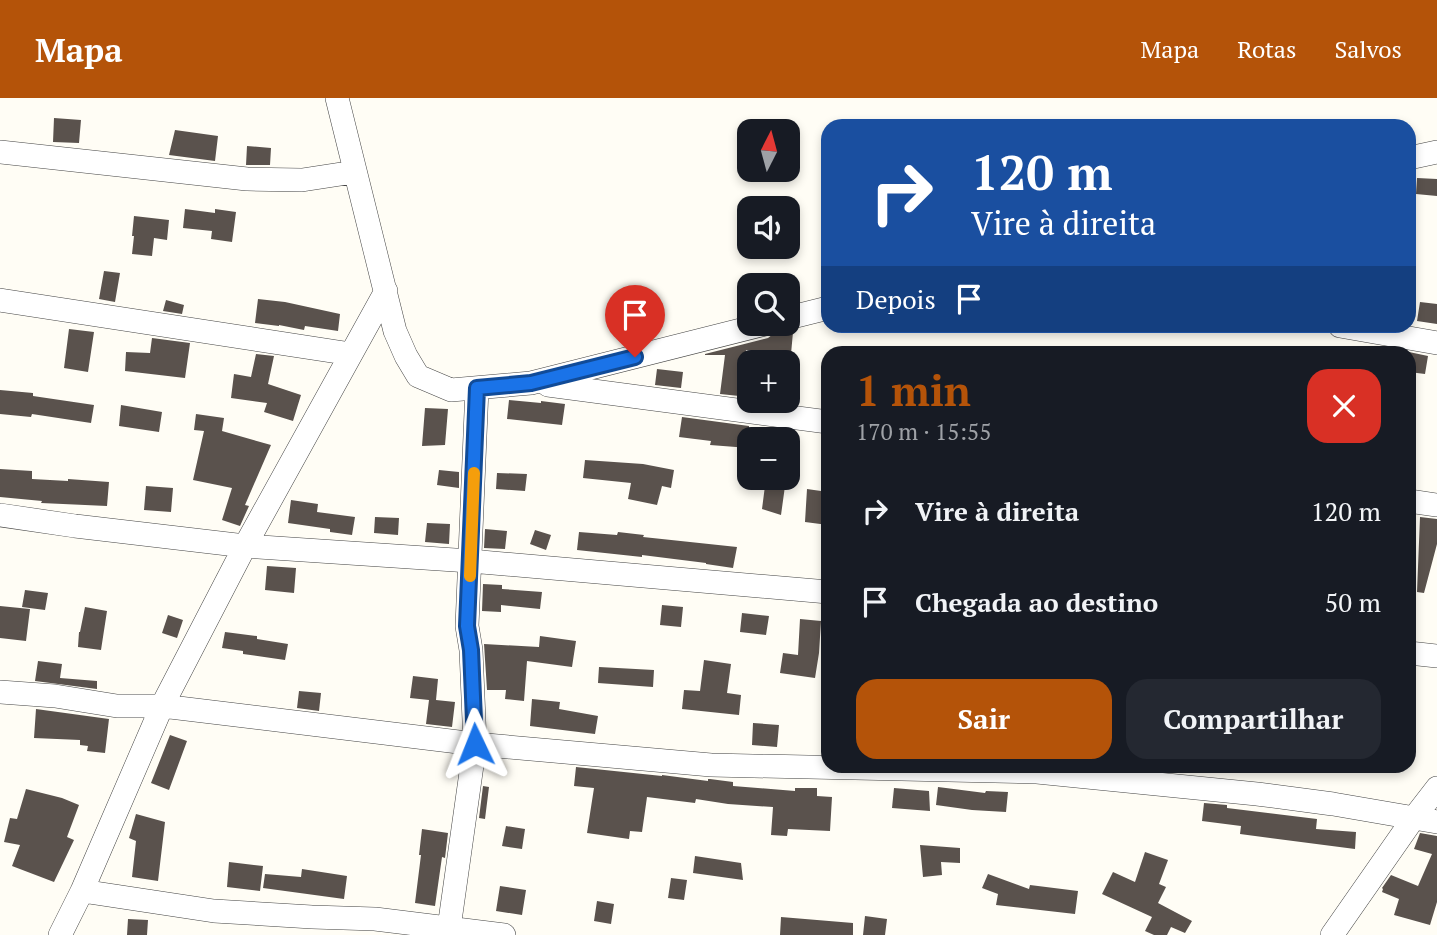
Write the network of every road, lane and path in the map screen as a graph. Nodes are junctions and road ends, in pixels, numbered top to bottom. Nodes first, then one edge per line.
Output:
1 (337, 98) edge
2 (0, 152) edge
3 (1437, 152) edge
4 (1416, 157) edge
5 (1416, 160) edge
6 (1437, 166) edge
7 (354, 172) junction
8 (386, 291) junction
9 (0, 300) edge
10 (821, 310) edge
11 (800, 315) edge
12 (737, 331) edge
13 (1380, 333) edge
14 (1437, 343) edge
15 (351, 354) junction
16 (531, 383) junction
17 (477, 388) junction
18 (821, 421) edge
19 (1416, 502) edge
20 (1437, 505) edge
21 (0, 515) edge
22 (246, 546) junction
23 (470, 561) junction
24 (821, 591) edge
25 (1416, 654) edge
26 (1437, 656) edge
27 (0, 692) edge
28 (162, 706) junction
29 (475, 744) junction
30 (821, 767) edge
31 (1047, 773) edge
32 (1437, 788) edge
33 (1413, 818) junction
34 (1437, 822) edge
35 (82, 891) junction
36 (448, 932) edge
37 (60, 935) edge
38 (504, 935) edge
39 (1332, 935) edge

1 - 7 street
2 - 7 street
3 - 4 street
5 - 6 street
7 - 8 street
8 - 15 street
8 - 17 street
9 - 15 street
10 - 11 street
12 - 16 street
13 - 14 street
15 - 22 street
16 - 17 street
16 - 18 street
17 - 23 street
19 - 20 street
21 - 22 street
22 - 23 street
22 - 28 street
23 - 24 street
23 - 29 street
25 - 26 street
27 - 28 street
28 - 29 street
28 - 35 street
29 - 30 street
29 - 36 street
31 - 33 street
32 - 33 street
33 - 34 street
33 - 39 street
35 - 36 street
35 - 37 street
36 - 38 street

